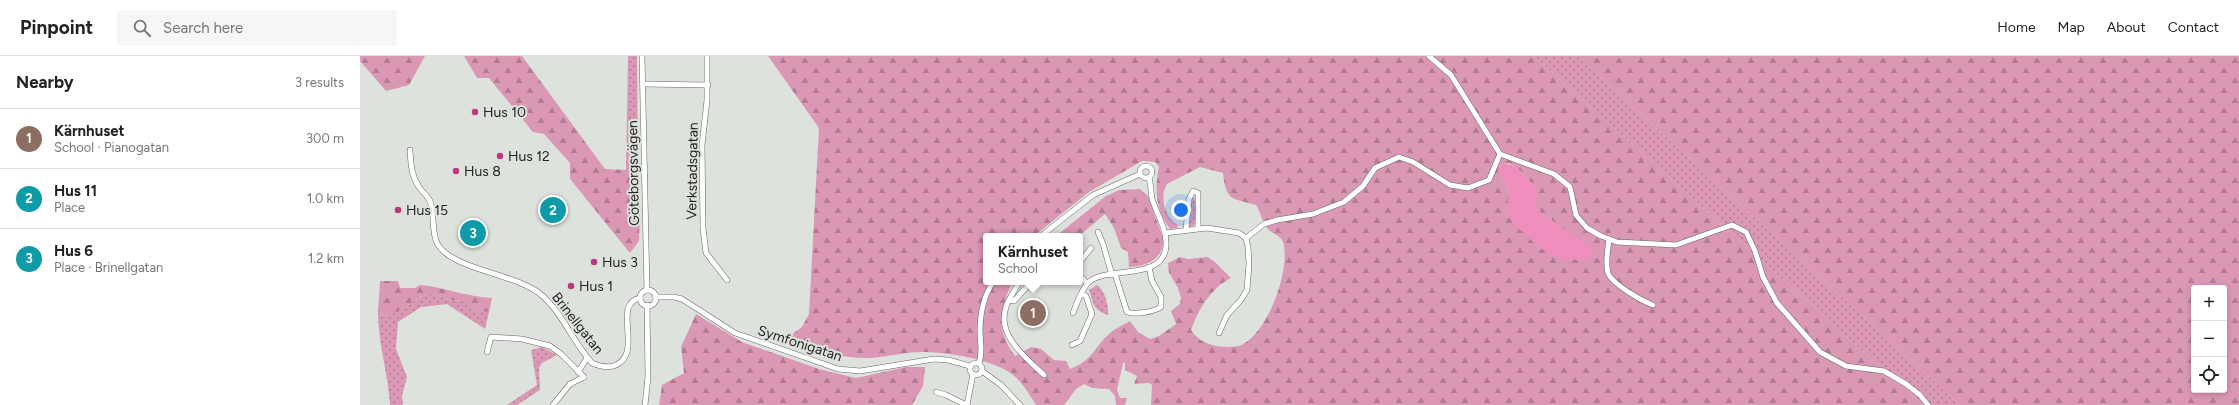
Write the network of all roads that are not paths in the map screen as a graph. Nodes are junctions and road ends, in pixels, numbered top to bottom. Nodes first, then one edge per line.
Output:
1 (642, 56) edge
2 (707, 56) edge
3 (1429, 56) edge
4 (643, 84) junction
5 (708, 85) junction
6 (410, 150) dead end
7 (1500, 154) junction
8 (1140, 174) junction
9 (1149, 178) junction
10 (1198, 228) junction
11 (1186, 230) junction
12 (1098, 232) dead end
13 (1045, 233) edge
14 (1165, 233) junction
15 (1246, 238) junction
16 (1609, 239) junction
17 (1091, 248) dead end
18 (1083, 258) edge
19 (1149, 267) junction
20 (1113, 274) junction
21 (1083, 279) edge
22 (727, 280) dead end
23 (1087, 283) junction
24 (991, 285) edge
25 (1017, 285) edge
26 (1028, 285) edge
27 (647, 290) junction
28 (1082, 294) junction
29 (656, 297) junction
30 (640, 298) junction
31 (1009, 300) junction
32 (647, 305) junction
33 (1653, 305) dead end
34 (1073, 313) dead end
35 (1219, 333) dead end
36 (1072, 345) dead end
37 (487, 352) dead end
38 (587, 358) junction
39 (979, 363) junction
40 (970, 366) junction
41 (982, 371) junction
42 (578, 372) junction
43 (973, 374) junction
44 (1044, 375) dead end
45 (936, 392) dead end
46 (553, 405) edge
47 (645, 405) edge
48 (966, 405) edge
49 (1020, 405) edge
50 (1928, 405) edge

1 - 4 street, Göteborgsvägen
2 - 5 street, Verkstadsgatan
3 - 7 street
4 - 5 street
4 - 27 street, Göteborgsvägen
5 - 22 street, Verkstadsgatan
6 - 38 street, Brinellgatan
7 - 15 street
7 - 16 street
8 - 9 street
8 - 9 street
8 - 13 street
9 - 14 street
10 - 11 street
10 - 11 street
10 - 15 street
11 - 14 street
12 - 20 street
14 - 19 street
15 - 35 street
16 - 33 street
16 - 50 street
17 - 18 street
19 - 20 street
19 - 20 street
20 - 23 street
21 - 23 street
23 - 28 street
24 - 39 street
25 - 31 street
26 - 31 street
27 - 29 street
27 - 30 street
28 - 34 street
28 - 36 street
29 - 32 street
29 - 40 street, Symfonigatan
30 - 32 street
30 - 38 street, Brinellgatan
31 - 44 street
32 - 47 street
37 - 42 street
38 - 42 street
39 - 40 street
39 - 41 street
40 - 43 street
41 - 43 street
41 - 49 street
42 - 46 street
43 - 48 street
45 - 48 street

